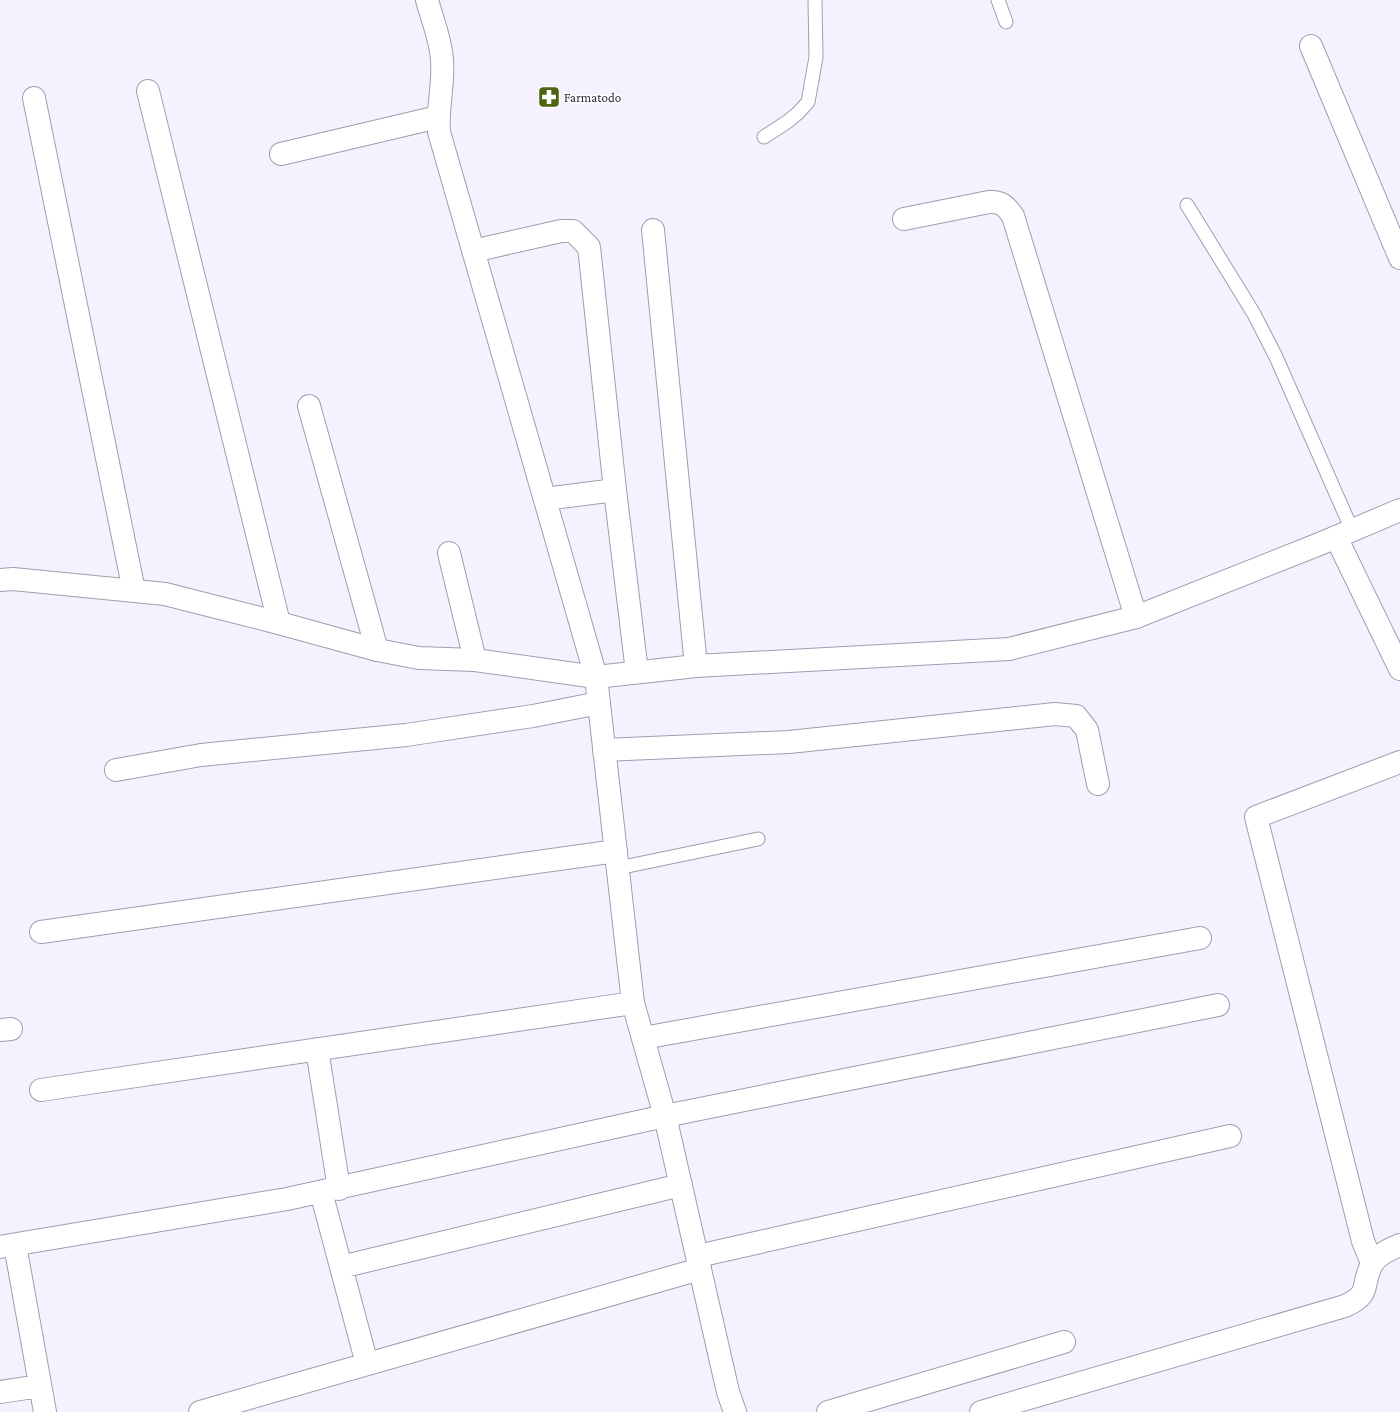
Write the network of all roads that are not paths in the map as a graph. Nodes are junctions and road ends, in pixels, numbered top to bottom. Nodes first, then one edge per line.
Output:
1 (427, 0) edge
2 (815, 0) edge
3 (998, 0) edge
4 (1006, 22) dead end
5 (1310, 46) dead end
6 (148, 91) dead end
7 (34, 98) dead end
8 (438, 117) junction
9 (764, 137) dead end
10 (281, 154) dead end
11 (1187, 205) dead end
12 (904, 219) dead end
13 (653, 230) dead end
14 (473, 251) junction
15 (1400, 258) edge
16 (309, 406) dead end
17 (615, 490) junction
18 (545, 499) junction
19 (1400, 510) edge
20 (1344, 534) junction
21 (449, 553) dead end
22 (0, 580) edge
23 (134, 591) junction
24 (1136, 617) junction
25 (279, 623) junction
26 (377, 650) junction
27 (475, 660) junction
28 (696, 666) junction
29 (1400, 669) edge
30 (637, 672) junction
31 (596, 677) junction
32 (599, 703) junction
33 (604, 750) junction
34 (1400, 762) edge
35 (116, 770) dead end
36 (1098, 784) dead end
37 (758, 839) dead end
38 (617, 859) junction
39 (41, 932) dead end
40 (1200, 938) dead end
41 (633, 1003) junction
42 (1218, 1005) dead end
43 (643, 1038) junction
44 (317, 1049) junction
45 (41, 1090) dead end
46 (665, 1116) junction
47 (1230, 1136) dead end
48 (681, 1185) junction
49 (330, 1190) junction
50 (1400, 1245) edge
51 (8, 1246) edge
52 (699, 1263) junction
53 (1372, 1263) junction
54 (341, 1266) junction
55 (1064, 1342) dead end
56 (367, 1364) junction
57 (40, 1386) junction
58 (0, 1392) edge
59 (45, 1412) edge
60 (200, 1412) edge
61 (735, 1412) edge
62 (828, 1412) edge
63 (981, 1412) edge

1 - 8 street
2 - 9 lane
3 - 4 lane
5 - 15 street
6 - 25 street
7 - 23 street
8 - 10 street
8 - 14 street
11 - 20 lane
12 - 24 street
13 - 28 street
14 - 17 street
14 - 18 street
16 - 26 street
17 - 18 street
17 - 30 street
18 - 31 street
19 - 20 street
20 - 24 street
20 - 29 street
21 - 27 street
22 - 23 street
23 - 25 street
24 - 28 street
25 - 26 street
26 - 27 street
27 - 31 street
28 - 30 street
30 - 31 street
31 - 32 street
32 - 33 street
32 - 35 street
33 - 36 street
33 - 38 street
34 - 53 street
37 - 38 lane
38 - 39 street
38 - 41 street
40 - 43 street
41 - 43 street
41 - 44 street
42 - 46 street
43 - 46 street
44 - 45 street
44 - 49 street
46 - 48 street
46 - 49 street
47 - 52 street
48 - 52 street
48 - 54 street
49 - 51 street
49 - 54 street
50 - 53 street
51 - 57 street
52 - 56 street
52 - 61 street
53 - 63 street
54 - 56 street
55 - 62 street
56 - 60 street
57 - 58 street
57 - 59 street

